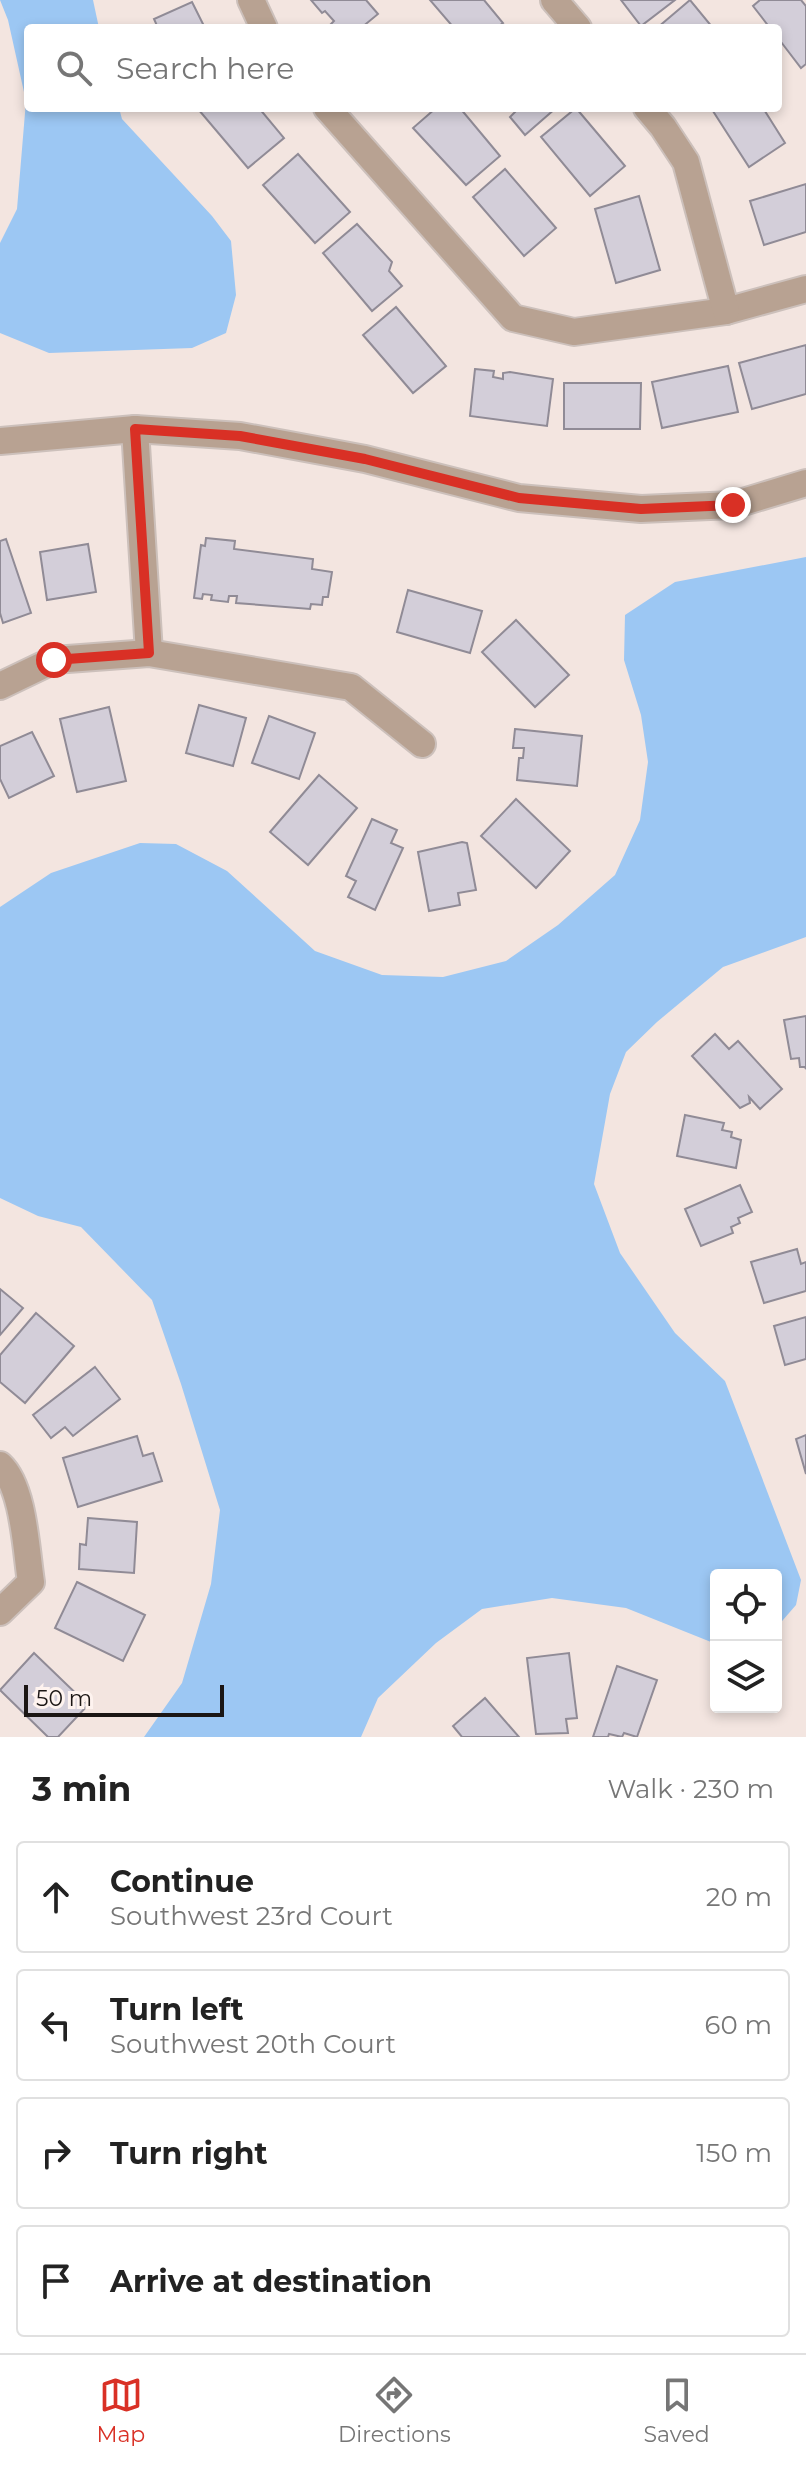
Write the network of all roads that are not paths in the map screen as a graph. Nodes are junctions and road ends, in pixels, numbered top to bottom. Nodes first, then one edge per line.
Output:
1 (251, 0) edge
2 (554, 0) edge
3 (262, 24) edge
4 (575, 24) edge
5 (331, 112) edge
6 (650, 112) edge
7 (806, 289) edge
8 (726, 311) junction
9 (135, 429) junction
10 (0, 441) edge
11 (806, 483) edge
12 (149, 653) junction
13 (0, 686) edge
14 (422, 744) dead end
15 (0, 1465) edge
16 (0, 1612) edge

1 - 3 street
2 - 4 street
5 - 8 street
6 - 8 street
7 - 8 street
9 - 10 street
9 - 11 street
9 - 12 street
12 - 13 street
12 - 14 street
15 - 16 street

